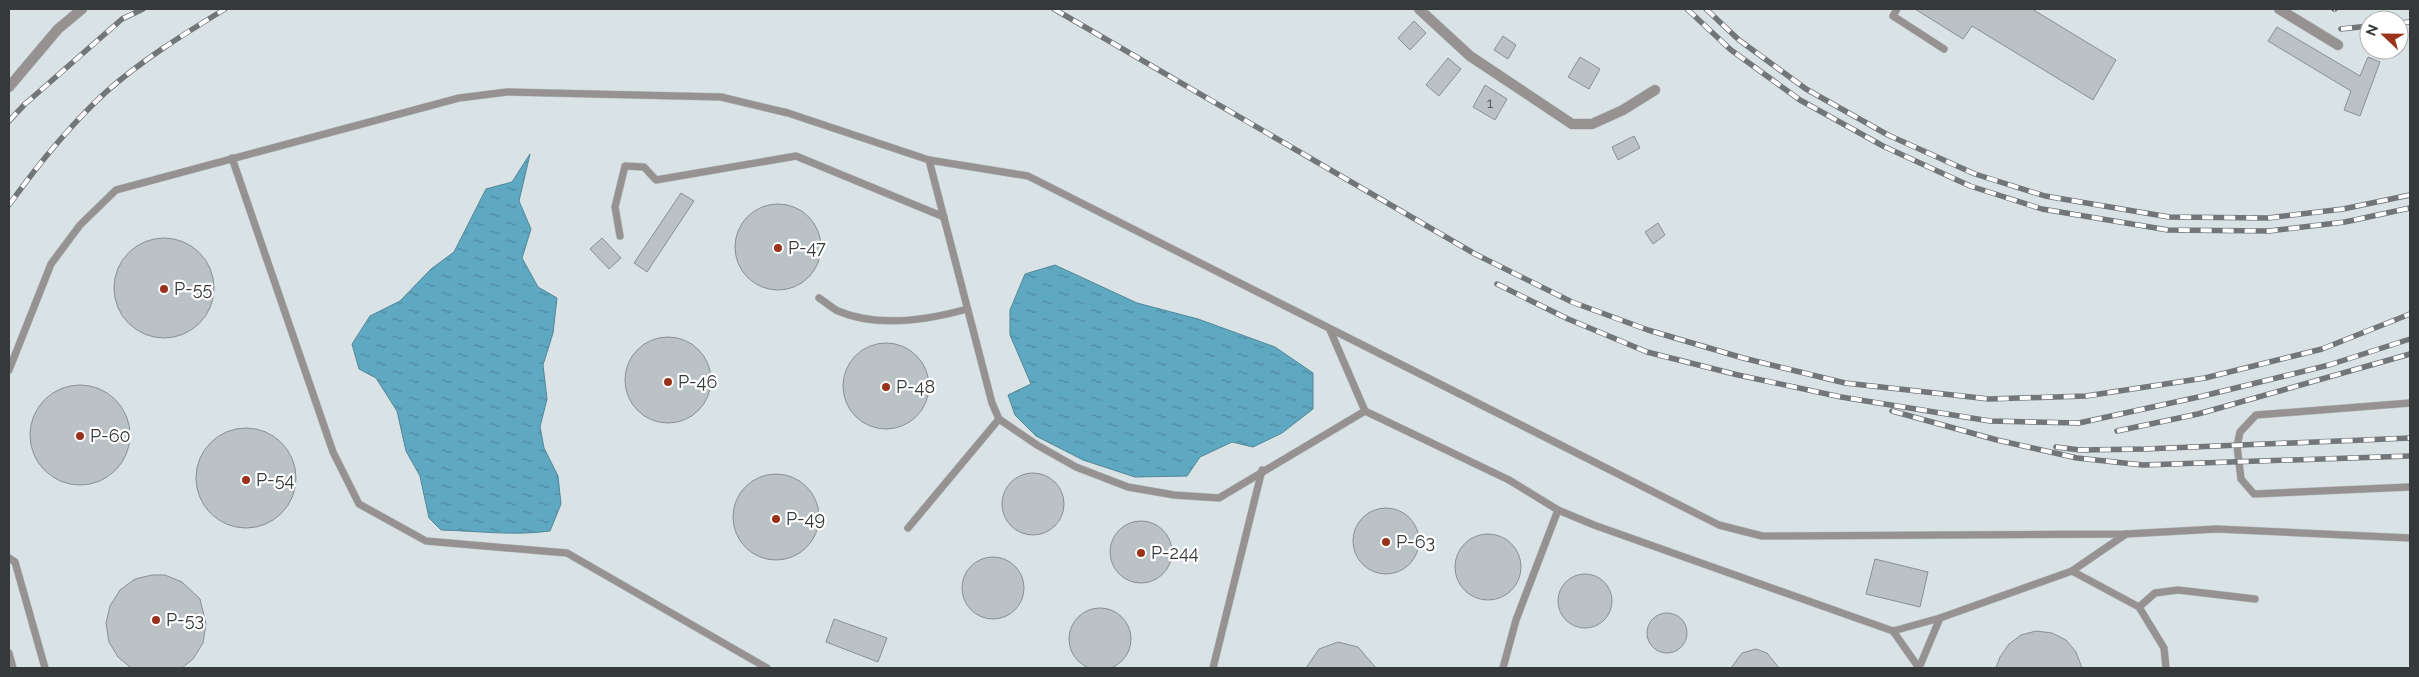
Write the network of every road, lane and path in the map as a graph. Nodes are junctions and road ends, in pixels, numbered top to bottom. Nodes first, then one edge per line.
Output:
1 (82, 9) edge
2 (1419, 9) edge
3 (1897, 9) edge
4 (2279, 9) edge
5 (2338, 45) dead end
6 (1944, 49) dead end
7 (9, 87) edge
8 (1655, 90) dead end
9 (232, 158) junction
10 (929, 160) junction
11 (944, 217) junction
12 (620, 236) dead end
13 (819, 298) dead end
14 (967, 309) junction
15 (1330, 330) junction
16 (9, 370) edge
17 (2410, 403) edge
18 (1365, 411) junction
19 (998, 419) junction
20 (1262, 470) junction
21 (2410, 487) edge
22 (1558, 510) junction
23 (908, 528) dead end
24 (2126, 534) junction
25 (2410, 538) edge
26 (9, 558) edge
27 (2072, 571) junction
28 (2255, 599) dead end
29 (2139, 607) junction
30 (1940, 618) junction
31 (1893, 631) junction
32 (9, 653) edge
33 (13, 668) edge
34 (44, 668) edge
35 (767, 668) edge
36 (1212, 668) edge
37 (1503, 668) edge
38 (1919, 668) edge
39 (2166, 668) edge

1 - 7 street
2 - 8 street
3 - 6 lane
4 - 5 street
9 - 10 lane
9 - 16 lane
9 - 35 lane
10 - 11 lane
10 - 15 lane
11 - 12 lane
11 - 14 lane
13 - 14 lane
14 - 19 lane
15 - 18 lane
15 - 24 lane
17 - 21 lane
18 - 20 lane
18 - 22 lane
19 - 20 lane
19 - 23 lane
20 - 36 lane
22 - 31 lane
22 - 37 lane
24 - 25 lane
24 - 27 lane
26 - 34 lane
27 - 29 lane
27 - 30 lane
28 - 29 lane
29 - 39 lane
30 - 31 lane
30 - 38 lane
31 - 38 lane
32 - 33 lane

